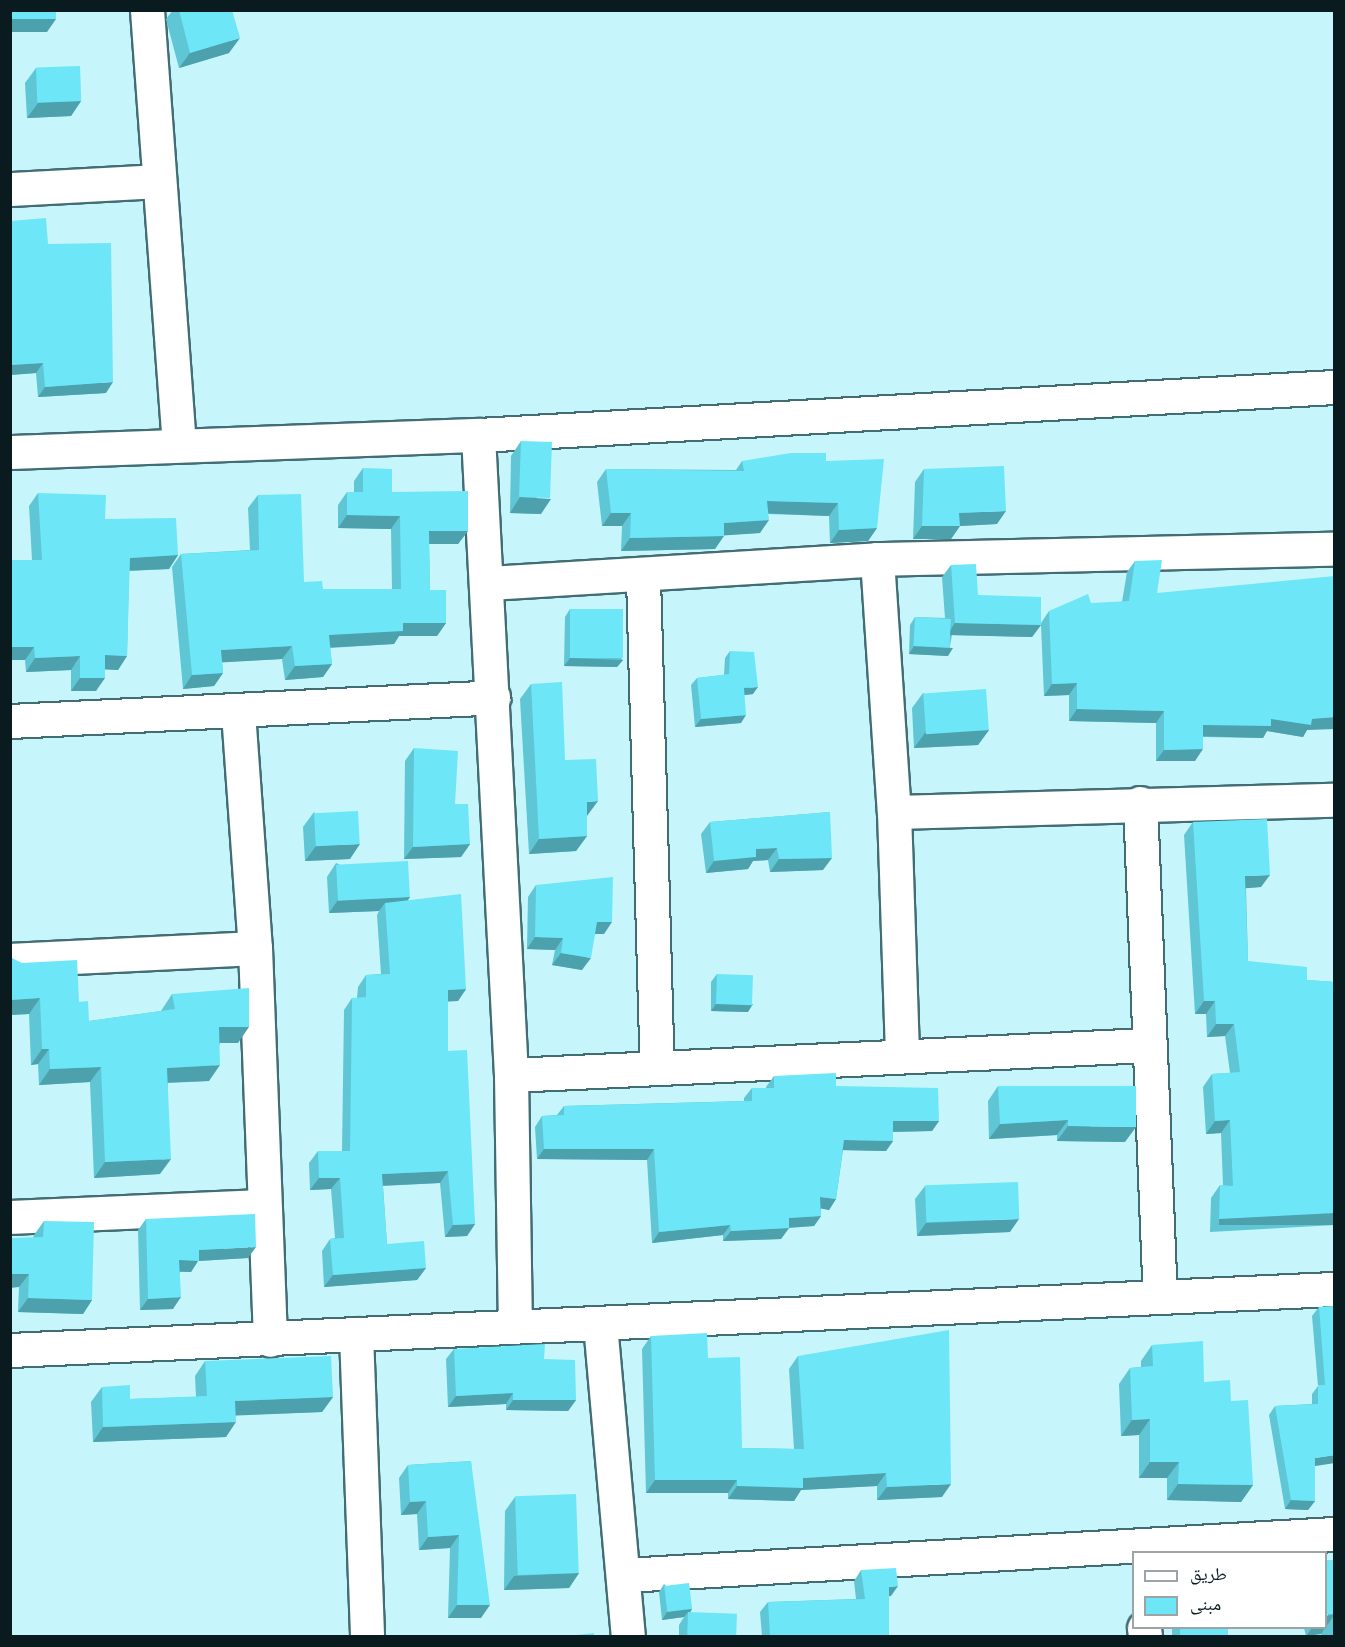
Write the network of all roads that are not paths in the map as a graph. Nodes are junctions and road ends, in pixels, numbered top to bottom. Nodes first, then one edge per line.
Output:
1 (147, 10) edge
2 (157, 181) junction
3 (10, 189) edge
4 (1335, 387) edge
5 (478, 435) junction
6 (179, 443) junction
7 (10, 452) edge
8 (1335, 549) edge
9 (877, 560) junction
10 (642, 577) junction
11 (489, 583) junction
12 (493, 697) junction
13 (238, 712) junction
14 (10, 721) edge
15 (1335, 800) edge
16 (1140, 803) junction
17 (894, 812) junction
18 (255, 948) junction
19 (10, 960) edge
20 (1148, 1045) junction
21 (902, 1055) junction
22 (657, 1065) junction
23 (511, 1075) junction
24 (263, 1206) junction
25 (10, 1217) edge
26 (1335, 1289) edge
27 (1160, 1296) junction
28 (600, 1324) junction
29 (515, 1326) junction
30 (356, 1334) junction
31 (270, 1340) junction
32 (10, 1350) edge
33 (1335, 1534) edge
34 (1136, 1547) edge
35 (625, 1575) junction
36 (367, 1636) edge
37 (628, 1636) edge

1 - 2 street
2 - 3 street
2 - 6 street
4 - 5 street
5 - 6 street
5 - 11 street
6 - 7 street
8 - 9 street
9 - 10 street
9 - 17 street
10 - 11 street
10 - 22 street
11 - 12 street
12 - 13 street
12 - 23 street
13 - 14 street
13 - 18 street
15 - 16 street
16 - 17 street
16 - 20 street
17 - 21 street
18 - 19 street
18 - 24 street
20 - 21 street
20 - 27 street
21 - 22 street
22 - 23 street
23 - 29 street
24 - 25 street
24 - 31 street
26 - 27 street
27 - 28 street
28 - 29 street
28 - 35 street
29 - 30 street
30 - 31 street
30 - 36 street
31 - 32 street
33 - 34 street
34 - 35 street
35 - 37 street

